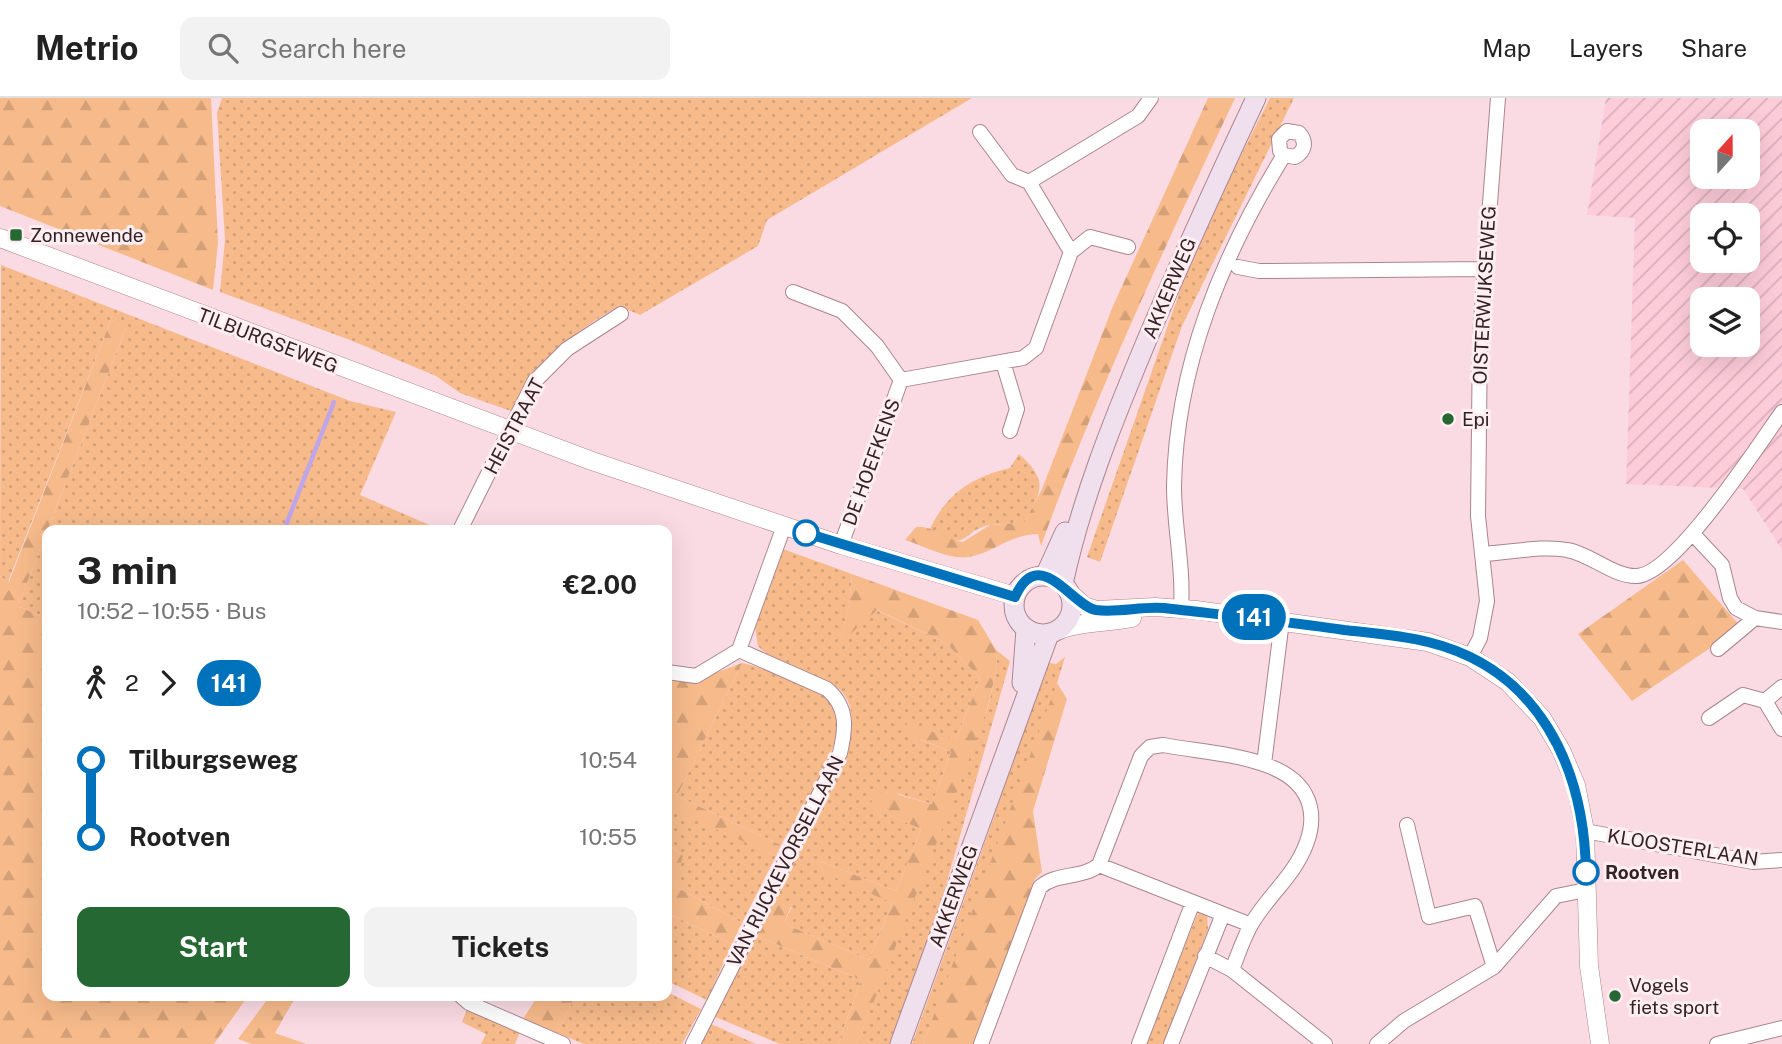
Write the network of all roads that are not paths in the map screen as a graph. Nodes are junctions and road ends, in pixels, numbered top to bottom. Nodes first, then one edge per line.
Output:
1 (1151, 98) edge
2 (1256, 98) edge
3 (1498, 98) edge
4 (980, 132) dead end
5 (1284, 155) dead end
6 (1029, 182) junction
7 (0, 238) edge
8 (1128, 247) dead end
9 (1071, 252) junction
10 (1238, 267) dead end
11 (1483, 269) junction
12 (793, 292) dead end
13 (621, 314) dead end
14 (1003, 362) junction
15 (901, 380) junction
16 (1782, 412) edge
17 (1010, 431) dead end
18 (509, 432) junction
19 (462, 525) edge
20 (784, 526) junction
21 (1693, 534) junction
22 (841, 545) junction
23 (1482, 554) junction
24 (1059, 584) junction
25 (1015, 597) junction
26 (1174, 609) junction
27 (1755, 618) junction
28 (1282, 621) junction
29 (1782, 622) edge
30 (1027, 629) junction
31 (1054, 632) junction
32 (1718, 649) dead end
33 (739, 650) junction
34 (1470, 657) junction
35 (672, 673) edge
36 (1782, 687) edge
37 (1765, 701) junction
38 (1709, 718) dead end
39 (1782, 729) edge
40 (1006, 748) junction
41 (1264, 764) junction
42 (1407, 825) dead end
43 (1585, 831) junction
44 (1782, 860) edge
45 (1099, 865) junction
46 (1586, 890) junction
47 (1193, 902) junction
48 (1223, 914) junction
49 (1251, 925) junction
50 (1205, 956) junction
51 (1494, 967) junction
52 (1232, 970) junction
53 (467, 1001) edge
54 (1782, 1028) edge
55 (563, 1044) edge
56 (693, 1044) edge
57 (900, 1044) edge
58 (981, 1044) edge
59 (1139, 1044) edge
60 (1171, 1044) edge
61 (1325, 1044) edge
62 (1377, 1044) edge
63 (1600, 1044) edge
64 (1717, 1044) edge

1 - 6 street
2 - 24 main road, AKKERWEG
3 - 11 street, OISTERWIJKSEWEG
4 - 6 street
5 - 26 street
6 - 9 street
7 - 18 street, TILBURGSEWEG
8 - 9 street
9 - 14 street, DE HOEFKENS
10 - 11 street
11 - 23 street, OISTERWIJKSEWEG
12 - 15 street, DE HOEFKENS
13 - 18 street, HEISTRAAT
14 - 15 street, DE HOEFKENS
14 - 17 street
15 - 22 street, DE HOEFKENS
16 - 21 street
18 - 19 street, HEISTRAAT
18 - 20 street, TILBURGSEWEG
20 - 22 street, TILBURGSEWEG
20 - 33 street
21 - 23 street
21 - 27 street
22 - 25 street, TILBURGSEWEG
23 - 34 street, OISTERWIJKSEWEG
24 - 25 main road
24 - 26 street
24 - 31 main road
25 - 30 main road
26 - 28 street
26 - 31 street
27 - 29 street
27 - 32 street
28 - 34 street
28 - 41 street
30 - 31 main road
30 - 40 main road, AKKERWEG
31 - 40 main road, AKKERWEG
33 - 35 street
33 - 56 street, VAN RIJCKEVORSELLAAN
34 - 43 street
36 - 37 street
37 - 38 street
37 - 39 street
40 - 57 main road, AKKERWEG
41 - 45 street
41 - 49 street
42 - 51 street
43 - 44 street, KLOOSTERLAAN
43 - 46 street
45 - 47 street
45 - 58 street
46 - 51 street
46 - 63 street
47 - 48 street
47 - 59 street
48 - 49 street
48 - 50 street
49 - 52 street
50 - 52 street
50 - 60 street
51 - 62 street
52 - 61 street
53 - 55 street
54 - 64 street

